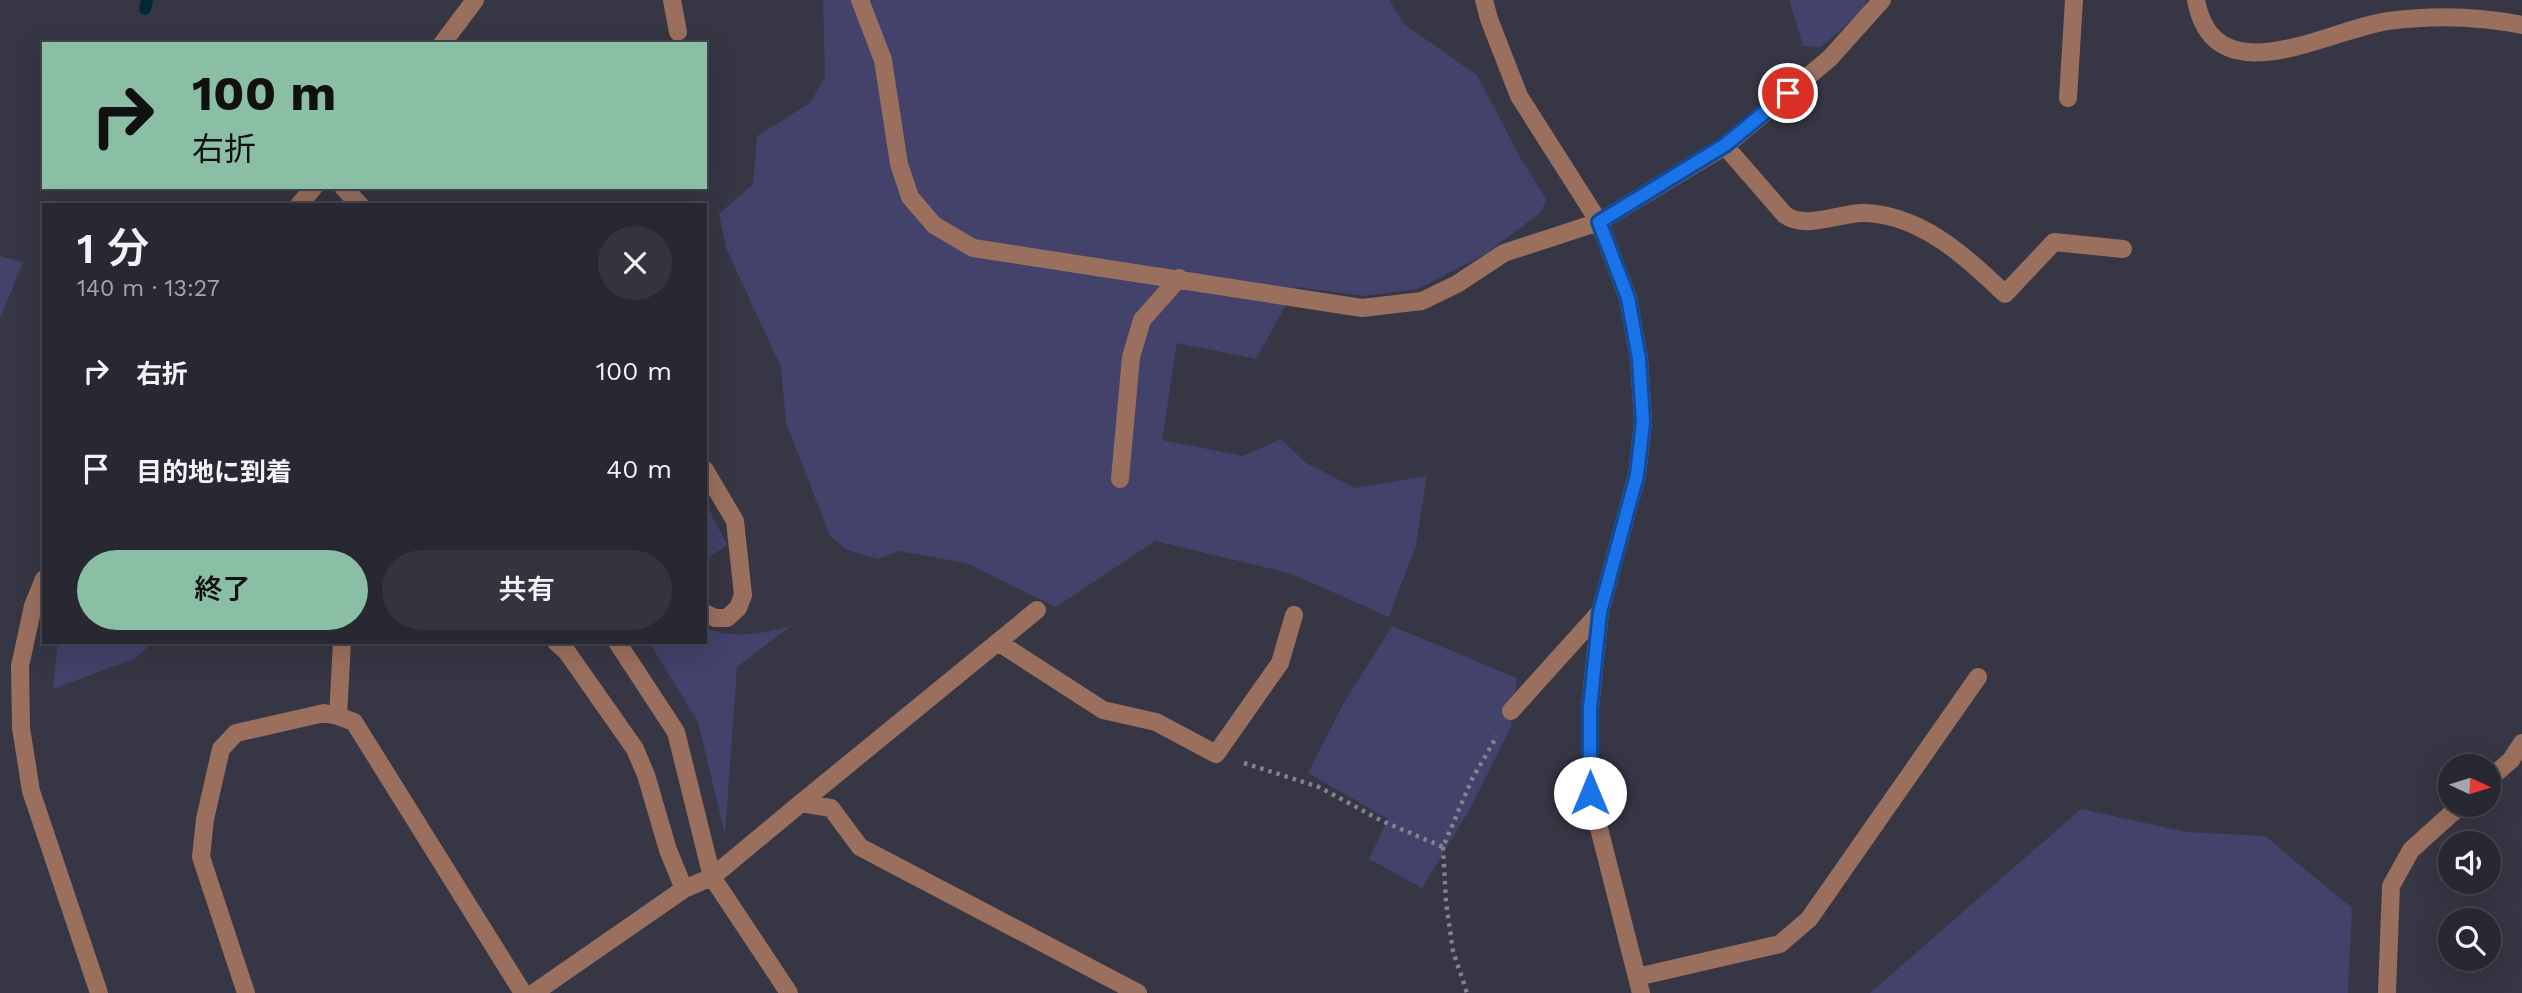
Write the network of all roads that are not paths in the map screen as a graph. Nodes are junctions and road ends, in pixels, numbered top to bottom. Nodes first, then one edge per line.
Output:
1 (475, 0) edge
2 (672, 0) edge
3 (860, 0) edge
4 (1484, 0) edge
5 (1882, 0) edge
6 (2074, 0) edge
7 (2196, 0) edge
8 (2522, 25) edge
9 (678, 32) dead end
10 (444, 42) edge
11 (2068, 98) dead end
12 (1725, 145) junction
13 (312, 189) edge
14 (345, 189) edge
15 (301, 203) edge
16 (358, 203) edge
17 (1599, 222) junction
18 (2123, 249) dead end
19 (1179, 278) junction
20 (707, 473) edge
21 (1120, 479) dead end
22 (42, 584) edge
23 (1037, 610) dead end
24 (1600, 612) junction
25 (707, 615) edge
26 (1294, 615) dead end
27 (998, 642) junction
28 (342, 644) edge
29 (558, 644) edge
30 (618, 644) edge
31 (1978, 677) dead end
32 (1511, 711) road end
33 (338, 716) junction
34 (2522, 743) edge
35 (2501, 769) edge
36 (801, 803) junction
37 (2448, 817) edge
38 (712, 877) junction
39 (684, 889) junction
40 (1639, 985) edge
41 (99, 993) edge
42 (246, 993) edge
43 (523, 993) edge
44 (534, 993) edge
45 (789, 993) edge
46 (1138, 993) edge
47 (2388, 993) edge

1 - 10 street
2 - 9 street
3 - 19 street
4 - 17 street
5 - 12 street
6 - 11 street
7 - 8 street
12 - 17 street
12 - 18 street
13 - 15 street
14 - 16 street
17 - 19 street
17 - 24 street
19 - 21 street
20 - 25 street
22 - 41 street
23 - 27 street
24 - 32 street
24 - 40 street
26 - 27 street
27 - 36 street
28 - 33 street
29 - 39 street
30 - 38 street
31 - 40 street
33 - 42 street
33 - 43 street
34 - 35 street
36 - 38 street
36 - 46 street
37 - 47 street
38 - 39 street
38 - 45 street
39 - 44 street

